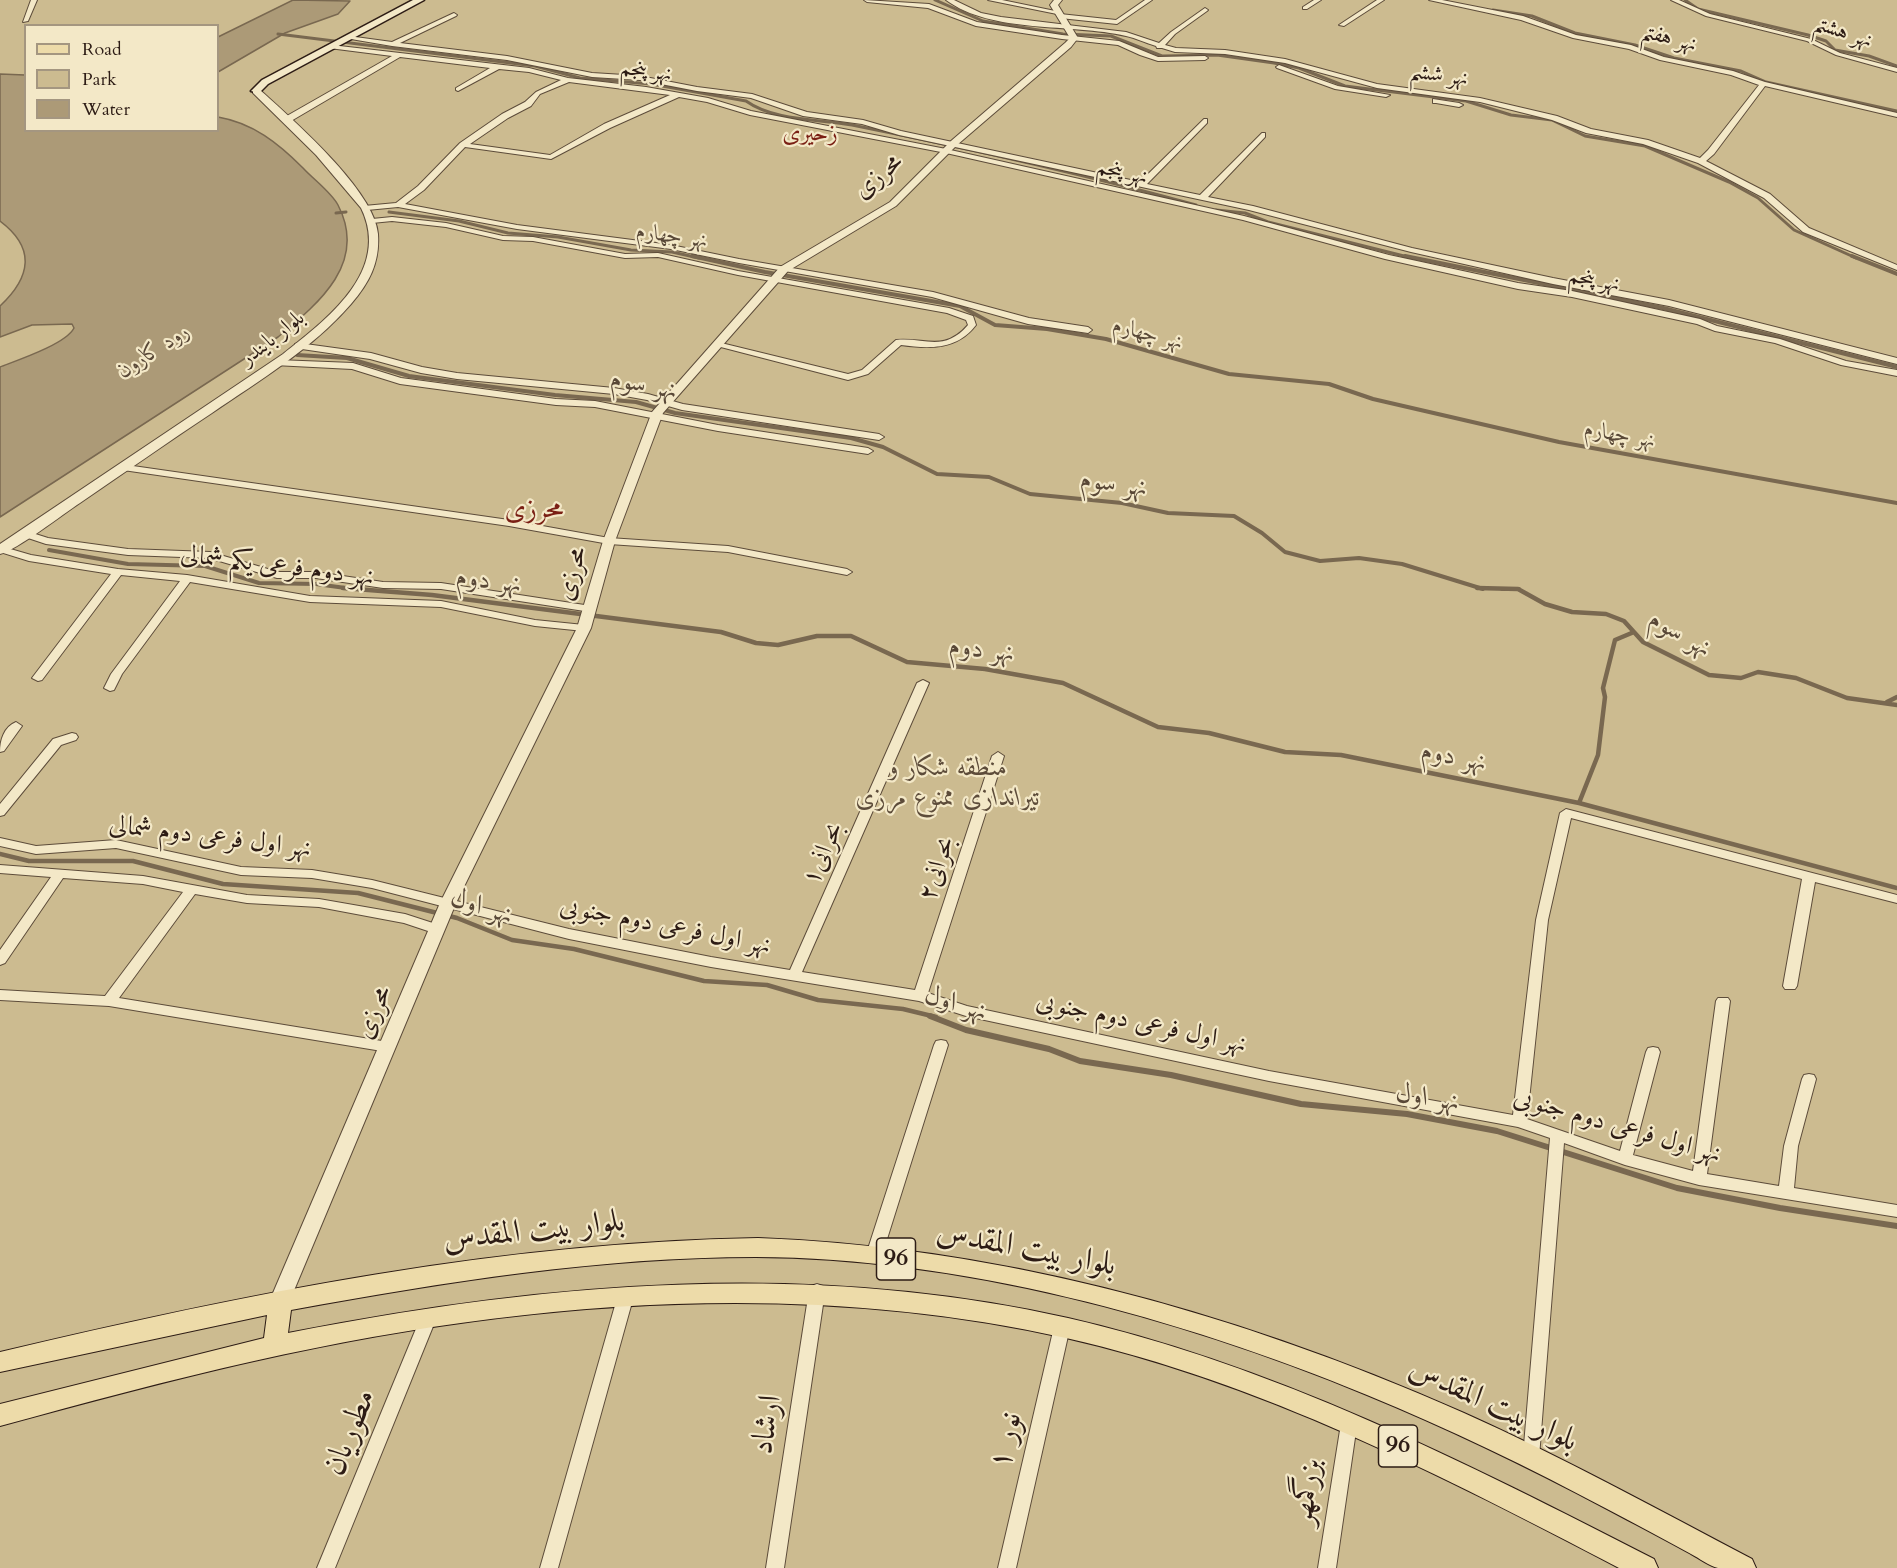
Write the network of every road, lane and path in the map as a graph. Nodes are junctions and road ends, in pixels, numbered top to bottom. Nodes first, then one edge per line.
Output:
1 (34, 0) edge
2 (420, 0) edge
3 (867, 0) edge
4 (952, 0) edge
5 (991, 0) edge
6 (1058, 0) edge
7 (1149, 0) edge
8 (1318, 0) edge
9 (1381, 0) edge
10 (1432, 0) edge
11 (1674, 0) edge
12 (1305, 8) dead end
13 (1205, 10) dead end
14 (1059, 14) junction
15 (454, 15) dead end
16 (25, 21) dead end
17 (1342, 25) dead end
18 (1072, 34) junction
19 (340, 42) junction
20 (391, 45) junction
21 (1159, 46) junction
22 (406, 51) junction
23 (498, 66) junction
24 (1897, 70) edge
25 (568, 80) junction
26 (1763, 84) junction
27 (458, 89) dead end
28 (256, 91) joint
29 (677, 95) junction
30 (1459, 105) dead end
31 (1897, 115) edge
32 (288, 119) junction
33 (1204, 121) dead end
34 (1262, 135) dead end
35 (463, 145) junction
36 (950, 147) junction
37 (1701, 161) junction
38 (1141, 185) junction
39 (1202, 199) junction
40 (398, 205) junction
41 (368, 208) junction
42 (372, 221) junction
43 (1897, 268) edge
44 (780, 274) junction
45 (1088, 330) dead end
46 (298, 345) junction
47 (717, 345) junction
48 (277, 363) junction
49 (1896, 368) edge
50 (660, 409) junction
51 (879, 437) dead end
52 (868, 452) dead end
53 (126, 468) junction
54 (26, 534) junction
55 (609, 541) junction
56 (1, 549) edge
57 (118, 572) junction
58 (847, 572) dead end
59 (187, 578) junction
60 (587, 618) junction
61 (38, 678) dead end
62 (923, 683) dead end
63 (110, 688) dead end
64 (16, 726) dead end
65 (72, 737) dead end
66 (0, 748) edge
67 (998, 756) dead end
68 (0, 812) edge
69 (0, 842) edge
70 (0, 869) edge
71 (60, 873) junction
72 (1809, 877) junction
73 (192, 889) junction
74 (1897, 899) edge
75 (443, 915) junction
76 (0, 960) edge
77 (794, 976) junction
78 (1790, 986) dead end
79 (0, 995) edge
80 (920, 996) junction
81 (109, 1001) junction
82 (1723, 1001) dead end
83 (941, 1045) dead end
84 (388, 1047) junction
85 (1653, 1052) dead end
86 (1809, 1079) dead end
87 (1519, 1122) junction
88 (1557, 1140) junction
89 (1625, 1159) junction
90 (1699, 1179) junction
91 (1786, 1192) junction
92 (1897, 1211) edge
93 (874, 1255) junction
94 (817, 1291) junction
95 (626, 1295) junction
96 (280, 1300) junction
97 (428, 1319) junction
98 (1062, 1327) junction
99 (275, 1347) junction
100 (0, 1362) edge
101 (0, 1414) edge
102 (1349, 1424) junction
103 (1531, 1457) junction
104 (326, 1568) edge
105 (549, 1568) edge
106 (775, 1568) edge
107 (1007, 1568) edge
108 (1327, 1568) edge
109 (1645, 1568) edge
110 (1743, 1568) edge

1 - 16 street
2 - 19 main road
3 - 18 street
4 - 18 street, نهر ششم
5 - 14 street
6 - 14 street
7 - 14 street
8 - 12 street
9 - 17 street
10 - 26 street, نهر هفتم
11 - 24 street, نهر هشتم
13 - 21 street
14 - 18 street
15 - 20 street
18 - 21 street, نهر ششم
18 - 30 street
18 - 36 street, محرزی
19 - 20 street, نهر پنجم
19 - 22 street, نهر پنجم
19 - 28 main road
20 - 22 street, نهر پنجم
21 - 37 street, نهر ششم
22 - 23 street, نهر پنجم
22 - 32 street
22 - 36 street, نهر پنجم
23 - 25 street, نهر پنجم
23 - 27 street
25 - 29 street, نهر پنجم
25 - 35 street
26 - 31 street, نهر هفتم
26 - 37 street
28 - 32 street, بلوار بایندر
29 - 35 street
29 - 36 street, نهر پنجم
32 - 41 street, بلوار بایندر
33 - 38 street
34 - 39 street
35 - 40 street
36 - 38 street, نهر پنجم
36 - 44 street, محرزی
36 - 49 street, نهر پنجم
37 - 43 street, نهر ششم
38 - 39 street, نهر پنجم
39 - 49 street, نهر پنجم
40 - 41 street
40 - 44 street
41 - 42 street, بلوار بایندر
42 - 44 street
42 - 46 street, بلوار بایندر
44 - 45 street
44 - 47 street, محرزی
44 - 47 street
46 - 48 street, بلوار بایندر
46 - 50 street
47 - 50 street, محرزی
48 - 50 street
48 - 53 street, بلوار بایندر
50 - 51 street
50 - 52 street
50 - 55 street, محرزی
53 - 54 street, بلوار بایندر
53 - 55 street
54 - 56 street, بلوار بایندر
54 - 60 street
55 - 58 street
55 - 60 street, محرزی
56 - 57 street, نهر دوم فرعی یکم شمالی
57 - 59 street, نهر دوم فرعی یکم شمالی
57 - 61 street
59 - 60 street, نهر دوم فرعی یکم شمالی
59 - 63 street
60 - 75 street, محرزی
62 - 77 street, بحرانی۱
64 - 66 street
65 - 68 street
67 - 80 street, بحرانی۲
69 - 75 street, نهر اول فرعی دوم شمالی
70 - 71 street
71 - 73 street
71 - 76 street
72 - 74 street
72 - 78 street
72 - 87 street
73 - 75 street
73 - 81 street
75 - 77 street, نهر اول فرعی دوم جنوبی
75 - 84 street, محرزی
77 - 80 street, نهر اول فرعی دوم جنوبی
79 - 81 street
80 - 87 street, نهر اول فرعی دوم جنوبی
81 - 84 street
82 - 90 street
83 - 93 street
84 - 96 street, محرزی
85 - 89 street
86 - 91 street
87 - 88 street, نهر اول فرعی دوم جنوبی
88 - 89 street, نهر اول فرعی دوم جنوبی
88 - 103 street
89 - 90 street, نهر اول فرعی دوم جنوبی
90 - 91 street, نهر اول فرعی دوم جنوبی
91 - 92 street, نهر اول فرعی دوم جنوبی
93 - 96 main road, بلوار بیت المقدس / 96
93 - 103 main road, بلوار بیت المقدس / 96
94 - 95 main road, 96
94 - 98 main road, 96
94 - 106 street, ارشاد
95 - 97 main road, 96
95 - 105 street
96 - 99 main road
96 - 100 main road, بلوار بیت المقدس / 96
97 - 99 main road, 96
97 - 104 street, مطوریان
98 - 102 main road, 96
98 - 107 street, نور ۱
99 - 101 main road, 96
102 - 108 street, بزرگمهر
102 - 109 main road, 96
103 - 110 main road, بلوار بیت المقدس / 96

